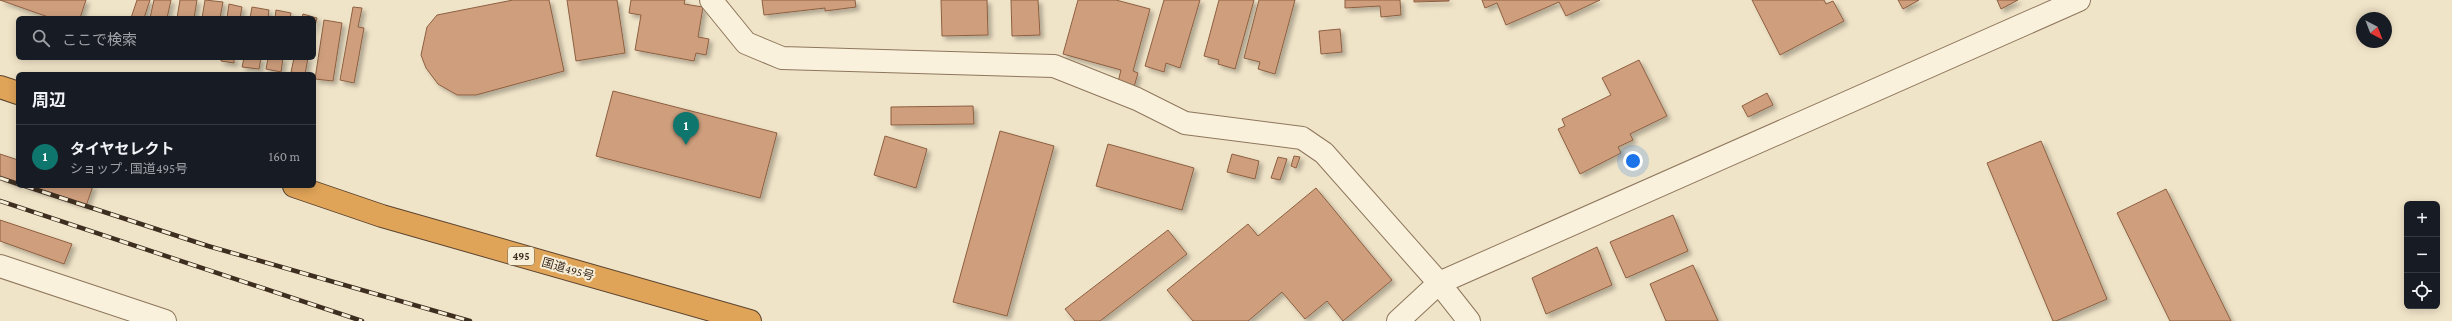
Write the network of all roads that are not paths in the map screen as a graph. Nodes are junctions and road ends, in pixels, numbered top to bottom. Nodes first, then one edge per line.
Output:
1 (711, 0) edge
2 (2079, 0) edge
3 (0, 87) edge
4 (16, 92) edge
5 (300, 188) edge
6 (0, 266) edge
7 (1439, 282) junction
8 (165, 321) edge
9 (750, 321) edge
10 (1398, 321) edge
11 (1469, 321) edge

1 - 7 street
2 - 7 street
3 - 4 highway
5 - 9 highway, 国道495号 / 495
6 - 8 street
7 - 10 street
7 - 11 street

